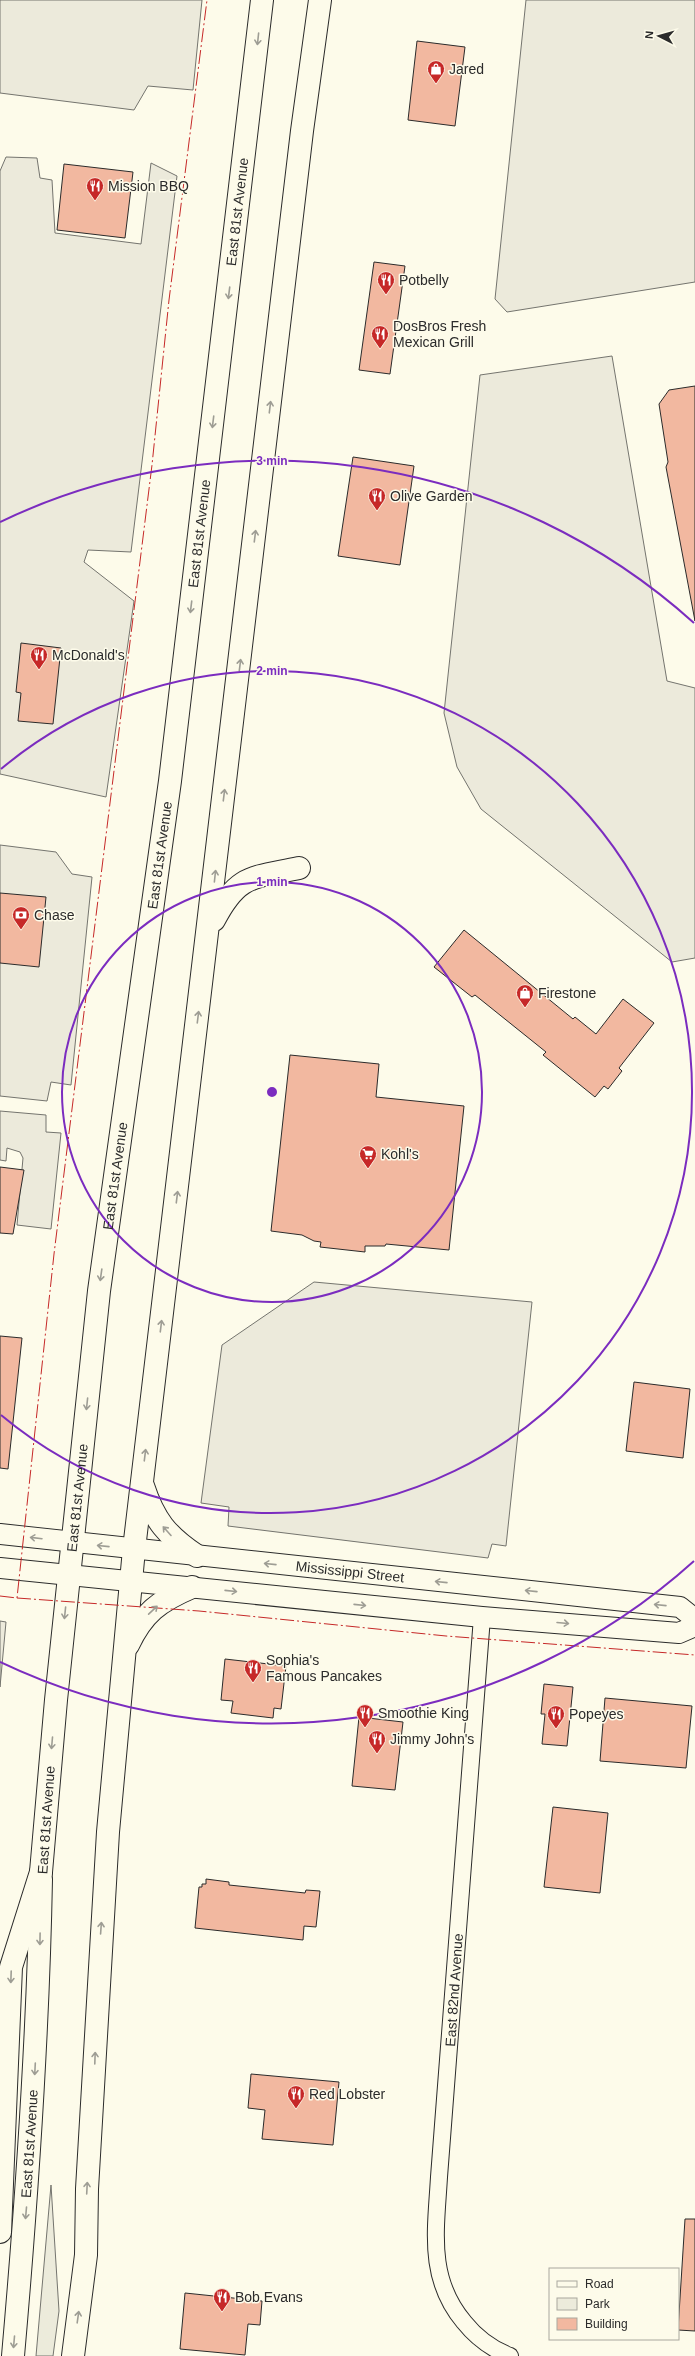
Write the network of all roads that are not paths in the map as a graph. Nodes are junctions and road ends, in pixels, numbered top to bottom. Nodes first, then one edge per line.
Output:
1 (262, 0) edge
2 (320, 0) edge
3 (299, 868) dead end
4 (209, 928) junction
5 (142, 1484) junction
6 (0, 1534) edge
7 (72, 1543) junction
8 (134, 1549) junction
9 (197, 1556) junction
10 (0, 1568) edge
11 (69, 1574) junction
12 (131, 1581) junction
13 (192, 1587) junction
14 (482, 1617) junction
15 (695, 1619) edge
16 (695, 1626) edge
17 (124, 1654) junction
18 (41, 1872) junction
19 (1, 2164) edge
20 (0, 2232) edge
21 (13, 2356) edge
22 (73, 2356) edge
23 (510, 2356) edge

1 -> 7 main road, East 81st Avenue
4 -> 2 main road
3 - 4 main road
5 -> 4 main road
5 - 8 main road
9 -> 5 main road
7 -> 6 street, Mississippi Street
8 -> 7 street, Mississippi Street
7 - 11 main road, East 81st Avenue
8 - 9 street, Mississippi Street
8 - 12 main road
15 -> 9 street, Mississippi Street
10 - 11 street
11 - 12 street
11 -> 18 main road, East 81st Avenue
12 - 13 street
12 - 17 main road
13 -> 14 street
17 -> 13 main road
14 -> 16 street
14 - 23 street, East 82nd Avenue
22 -> 17 main road
18 -> 19 main road
18 -> 21 main road, East 81st Avenue
19 - 20 main road

